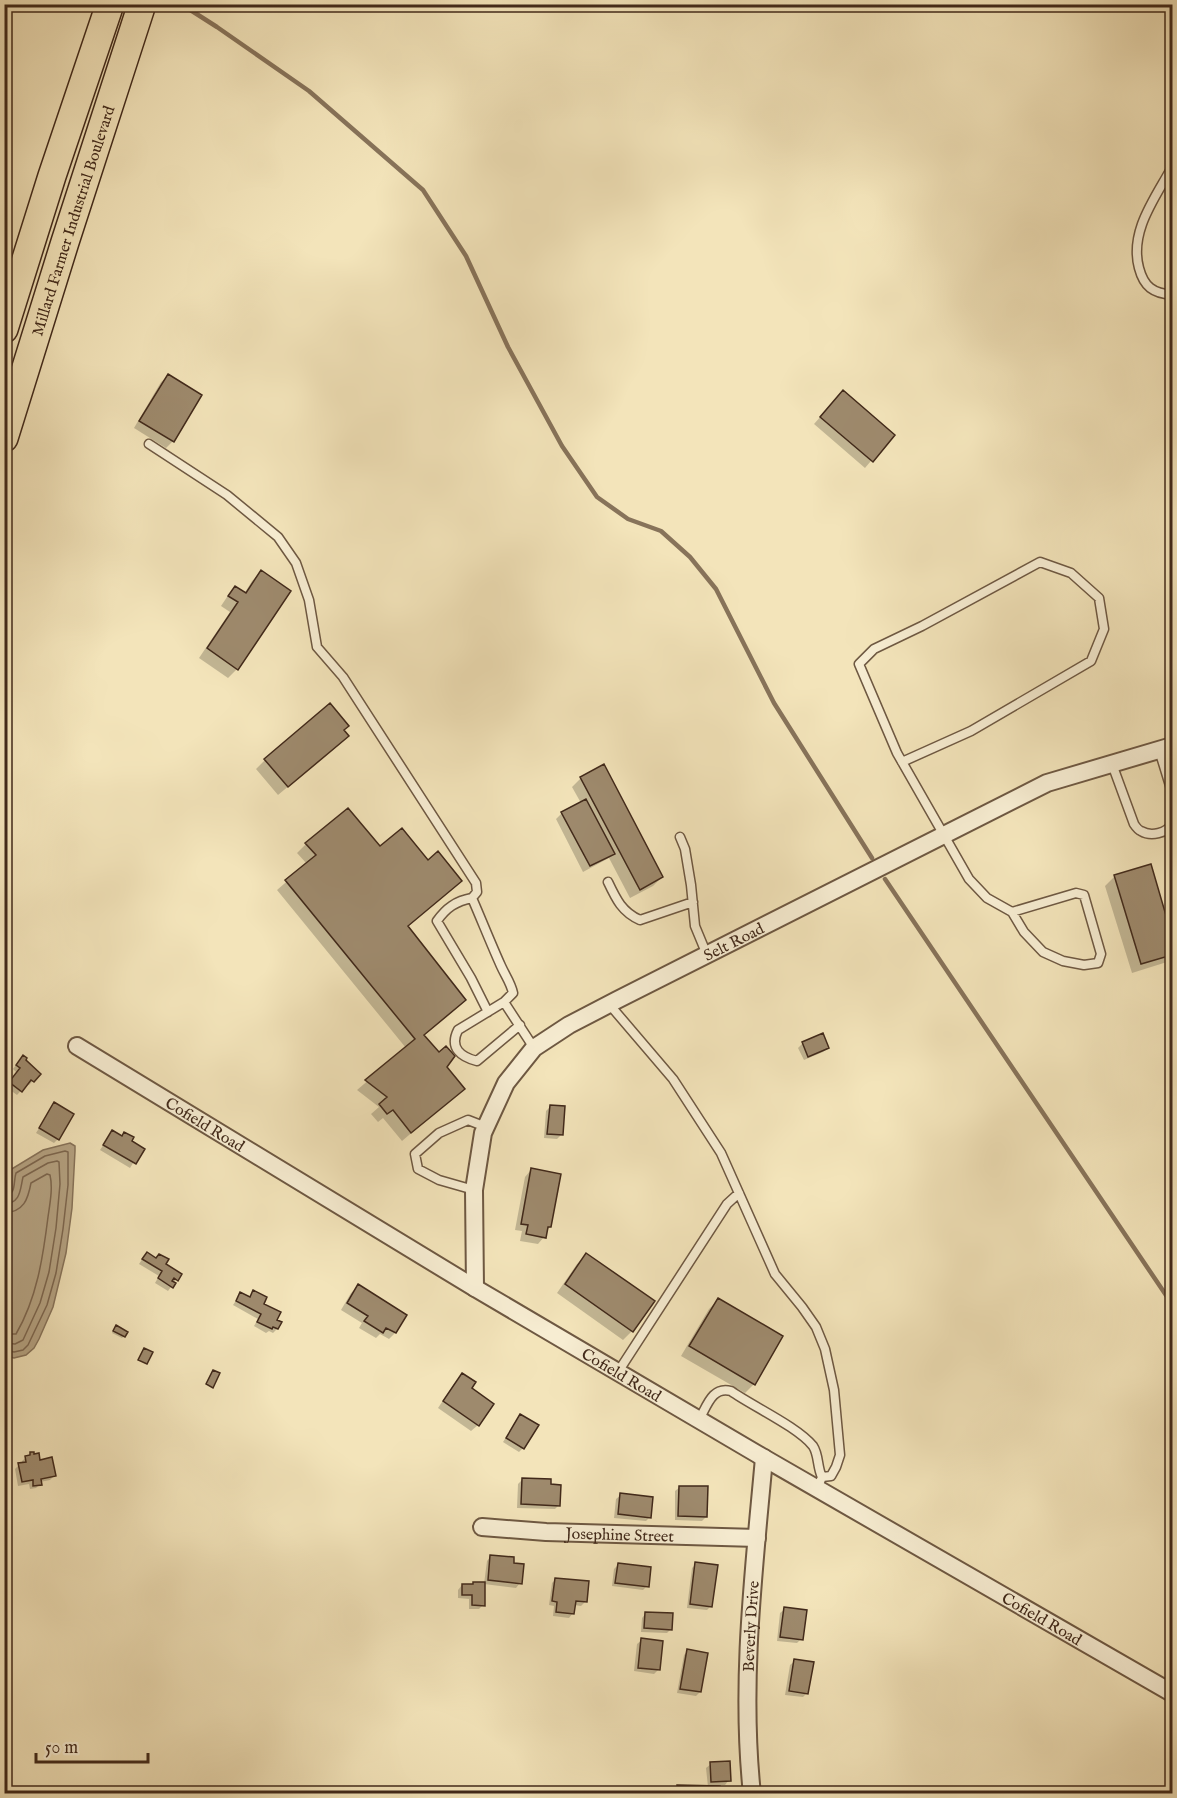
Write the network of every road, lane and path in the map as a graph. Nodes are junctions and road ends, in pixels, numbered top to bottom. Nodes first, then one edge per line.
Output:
1 (110, 4) edge
2 (142, 4) edge
3 (1173, 167) edge
4 (1173, 295) edge
5 (4, 329) edge
6 (4, 438) edge
7 (149, 444) dead end
8 (1166, 748) edge
9 (902, 762) junction
10 (1112, 764) junction
11 (1173, 792) edge
12 (1173, 824) edge
13 (944, 836) junction
14 (680, 837) dead end
15 (608, 882) dead end
16 (472, 898) junction
17 (693, 902) junction
18 (1011, 912) junction
19 (707, 955) junction
20 (504, 1002) junction
21 (609, 1004) junction
22 (489, 1012) junction
23 (520, 1025) junction
24 (77, 1046) dead end
25 (534, 1048) junction
26 (486, 1127) junction
27 (474, 1190) junction
28 (739, 1193) junction
29 (475, 1288) junction
30 (618, 1372) junction
31 (699, 1420) junction
32 (764, 1458) junction
33 (820, 1483) junction
34 (482, 1527) dead end
35 (757, 1538) junction
36 (1173, 1693) edge
37 (752, 1794) edge

1 - 5 main road, Millard Farmer Industrial Boulevard
2 - 6 main road, Millard Farmer Industrial Boulevard
3 - 4 lane
7 - 16 lane
8 - 10 street, Selt Road
8 - 11 lane
9 - 9 lane
9 - 13 lane
10 - 12 lane
10 - 13 street, Selt Road
13 - 18 lane
13 - 19 street, Selt Road
14 - 17 lane
15 - 17 lane
16 - 20 lane
16 - 22 lane
17 - 19 lane
18 - 18 lane
19 - 21 street, Selt Road
20 - 22 lane
20 - 23 lane
21 - 25 street, Selt Road
21 - 28 lane
22 - 23 lane
23 - 25 lane
24 - 29 street, Cofield Road
25 - 26 street, Selt Road
26 - 27 street, Selt Road
26 - 27 lane
27 - 29 street, Selt Road
28 - 30 lane
28 - 33 lane
29 - 30 street, Cofield Road
30 - 31 street, Cofield Road
31 - 32 street, Cofield Road
31 - 33 lane
32 - 33 street, Cofield Road
32 - 35 street, Beverly Drive
33 - 36 street, Cofield Road
34 - 35 street, Josephine Street
35 - 37 street, Beverly Drive

